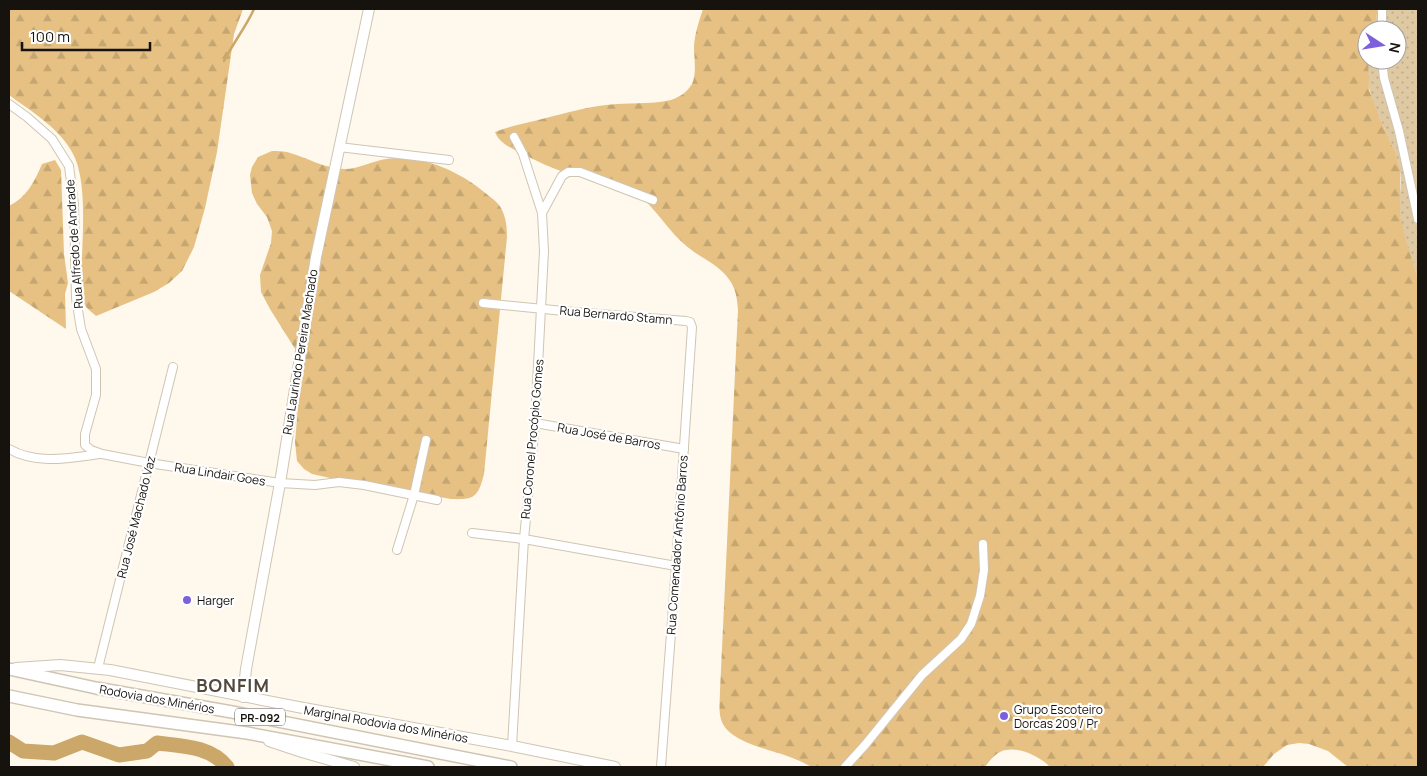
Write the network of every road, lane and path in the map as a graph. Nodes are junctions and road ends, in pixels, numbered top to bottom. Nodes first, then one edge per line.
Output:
1 (369, 9) edge
2 (1383, 70) edge
3 (9, 104) edge
4 (514, 137) dead end
5 (339, 147) junction
6 (449, 160) dead end
7 (653, 200) dead end
8 (542, 213) junction
9 (1418, 219) edge
10 (483, 303) dead end
11 (542, 308) junction
12 (690, 322) joint
13 (173, 367) dead end
14 (535, 422) junction
15 (426, 440) dead end
16 (684, 449) junction
17 (9, 450) edge
18 (102, 454) junction
19 (149, 463) junction
20 (280, 483) junction
21 (414, 495) junction
22 (437, 500) dead end
23 (472, 533) dead end
24 (524, 539) junction
25 (983, 544) dead end
26 (397, 550) dead end
27 (676, 566) junction
28 (98, 668) junction
29 (9, 669) edge
30 (9, 696) edge
31 (243, 697) junction
32 (246, 733) junction
33 (512, 746) junction
34 (354, 767) edge
35 (428, 767) edge
36 (511, 767) edge
37 (615, 767) edge
38 (661, 767) edge
39 (845, 767) edge

1 - 5 main road, Rua Laurindo Pereira Machado
2 - 9 street
3 - 18 street, Rua Alfredo de Andrade
4 - 8 street, Rua Coronel Procópio Gomes
5 - 6 street
5 - 20 main road, Rua Laurindo Pereira Machado
7 - 8 street
8 - 11 street, Rua Coronel Procópio Gomes
10 - 11 street, Rua Bernardo Stamn
11 - 12 street, Rua Bernardo Stamn
11 - 14 street, Rua Coronel Procópio Gomes
12 - 16 street, Rua Comendador Antônio Barros
13 - 19 street, Rua José Machado Vaz
14 - 16 street, Rua José de Barros
14 - 24 street, Rua Coronel Procópio Gomes
15 - 21 street
16 - 27 street, Rua Comendador Antônio Barros
17 - 18 street
18 - 19 street, Rua Lindair Goes
19 - 20 street, Rua Lindair Goes
19 - 28 street, Rua José Machado Vaz
20 - 21 street, Rua Lindair Goes
20 - 31 main road, Rua Laurindo Pereira Machado
21 - 22 street, Rua Lindair Goes
21 - 26 street
23 - 24 street
24 - 27 street
24 - 33 street, Rua Coronel Procópio Gomes
25 - 39 street
27 - 38 street, Rua Comendador Antônio Barros
28 - 29 main road, Marginal Rodovia dos Minérios
28 - 31 main road, Marginal Rodovia dos Minérios
29 - 36 main road, Rodovia dos Minérios / PR-092
30 - 32 main road, Rodovia dos Minérios / PR-092
31 - 33 main road, Marginal Rodovia dos Minérios
32 - 34 main road
32 - 35 main road, Rodovia dos Minérios / PR-092
33 - 37 main road, Marginal Rodovia dos Minérios

